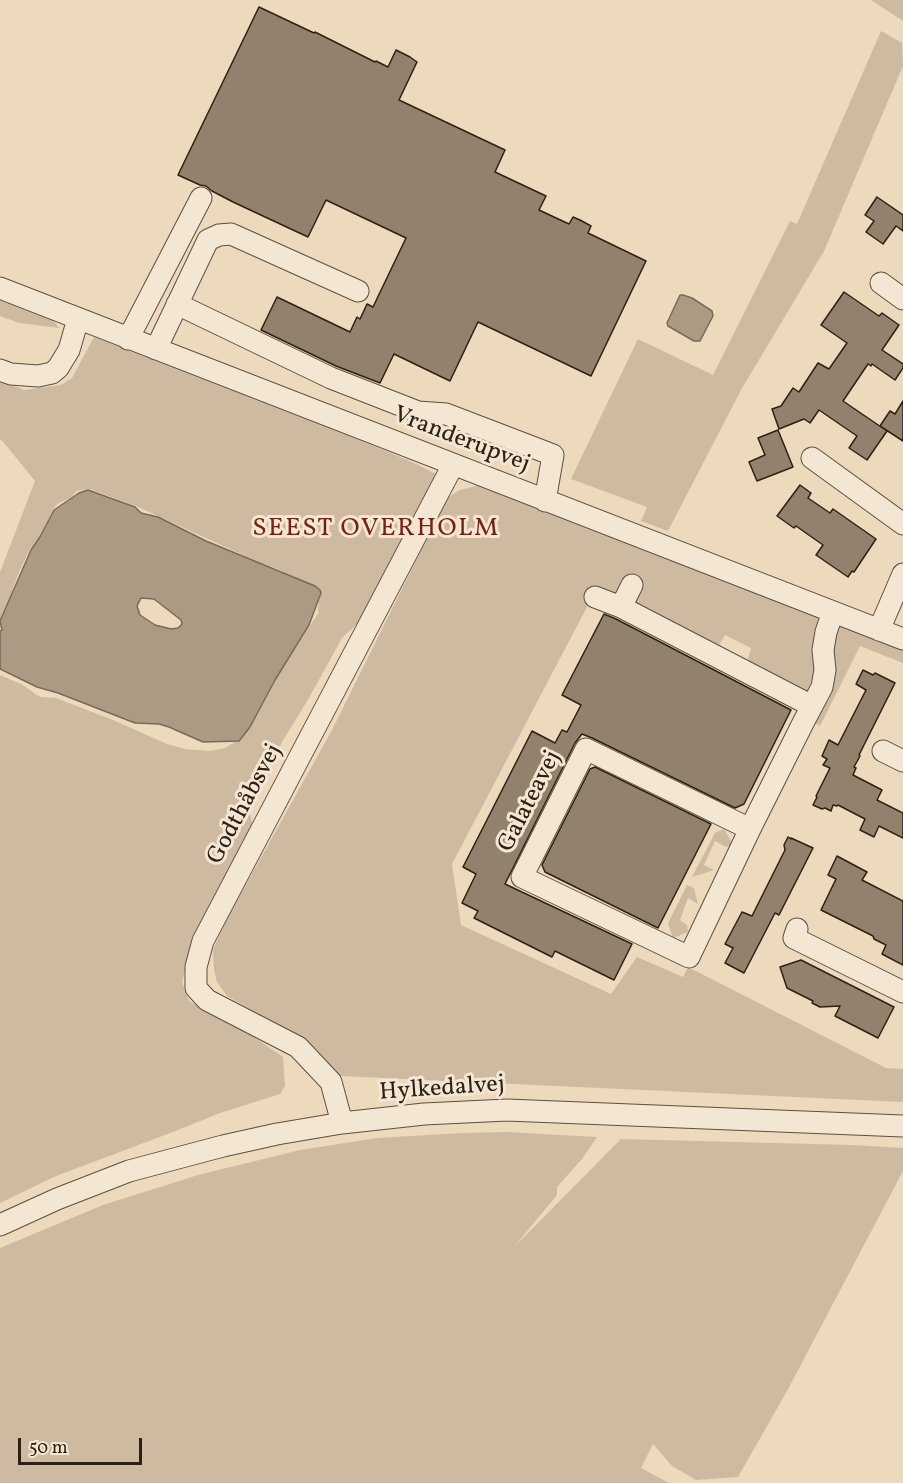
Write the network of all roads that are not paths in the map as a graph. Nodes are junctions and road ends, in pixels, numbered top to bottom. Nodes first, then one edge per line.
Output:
1 (201, 198) dead end
2 (880, 284) dead end
3 (0, 288) edge
4 (358, 291) dead end
5 (903, 299) edge
6 (177, 304) junction
7 (78, 319) junction
8 (128, 339) junction
9 (156, 349) junction
10 (0, 370) edge
11 (812, 458) dead end
12 (453, 465) junction
13 (545, 501) junction
14 (903, 524) edge
15 (903, 574) edge
16 (632, 585) dead end
17 (595, 597) dead end
18 (621, 607) junction
19 (833, 612) junction
20 (879, 630) junction
21 (903, 639) edge
22 (812, 706) junction
23 (883, 751) dead end
24 (903, 761) edge
25 (750, 829) junction
26 (797, 929) dead end
27 (903, 992) edge
28 (342, 1123) junction
29 (903, 1125) edge
30 (0, 1225) edge

1 - 8 street
2 - 5 street
3 - 7 street, Vranderupvej
4 - 6 street
6 - 9 street
6 - 13 street
7 - 8 street, Vranderupvej
7 - 10 street
8 - 9 street, Vranderupvej
9 - 12 street, Vranderupvej
11 - 14 street
12 - 13 street, Vranderupvej
12 - 28 street, Godthåbsvej
13 - 19 street, Vranderupvej
15 - 20 street
16 - 18 street
17 - 18 street
18 - 22 street
19 - 20 street, Vranderupvej
19 - 22 street, Galateavej
20 - 21 street, Vranderupvej
22 - 25 street, Galateavej
23 - 24 street
25 - 25 street, Galateavej
26 - 27 street
28 - 29 street, Hylkedalvej
28 - 30 street, Hylkedalvej

